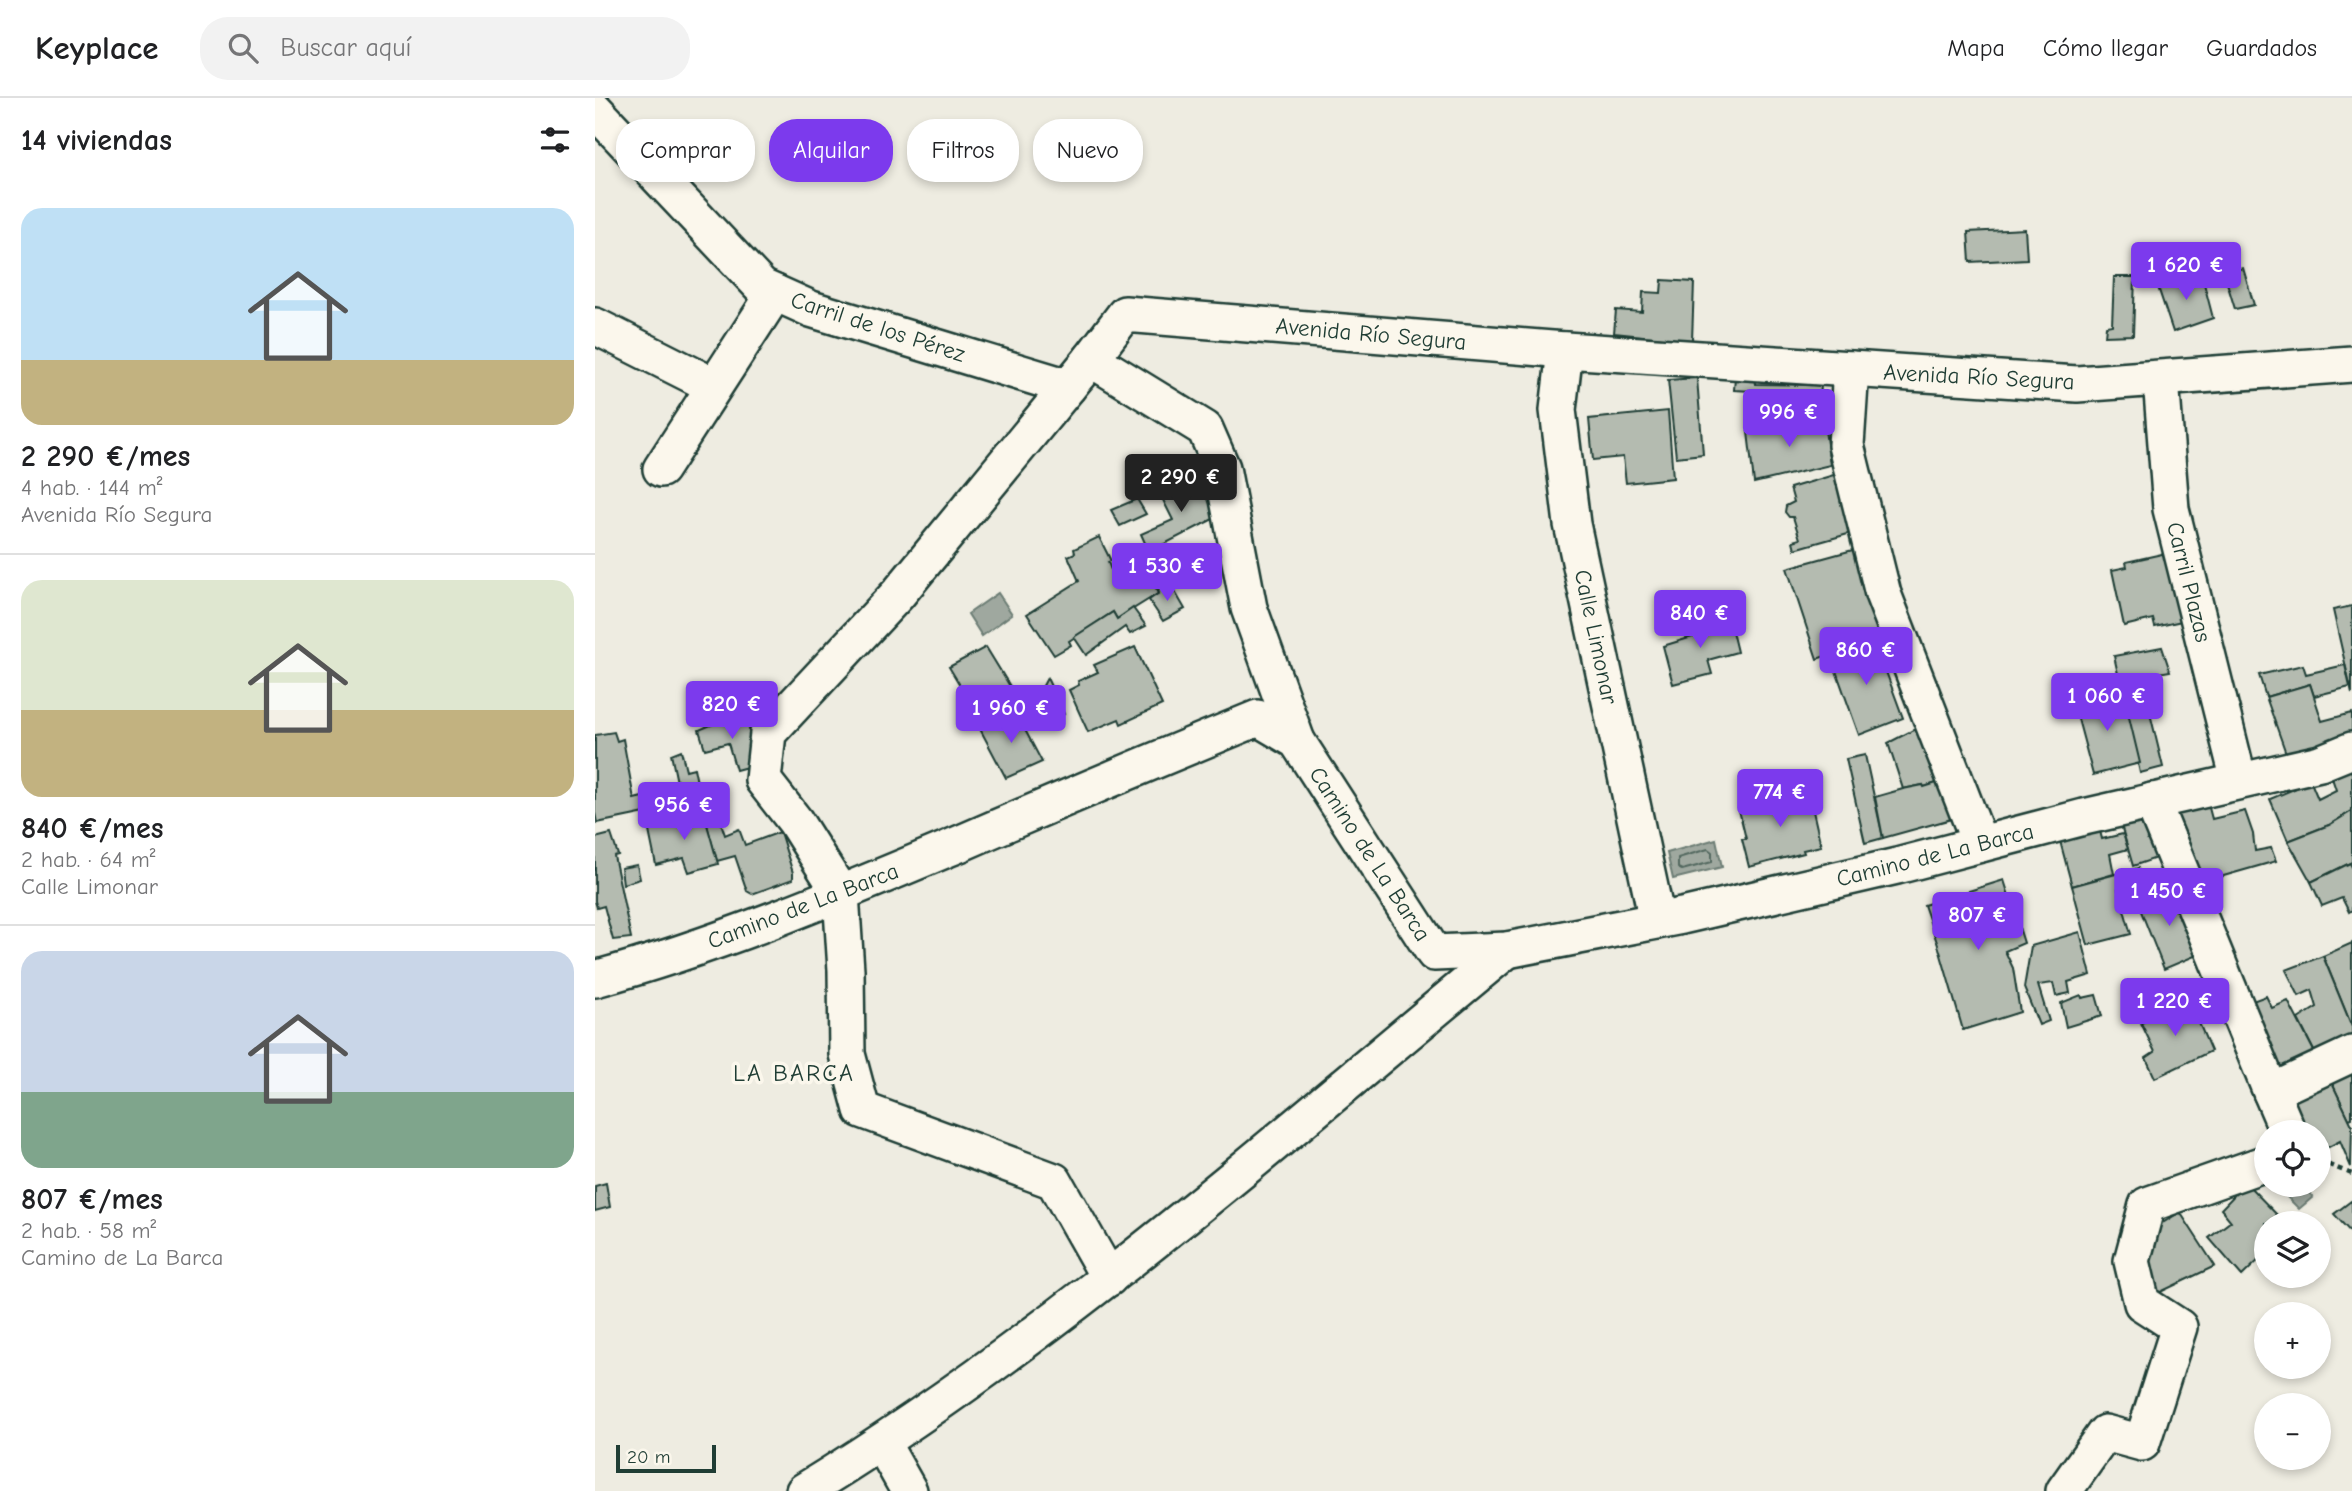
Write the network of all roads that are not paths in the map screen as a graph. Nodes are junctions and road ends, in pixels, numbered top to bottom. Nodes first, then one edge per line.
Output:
1 (595, 110) edge
2 (775, 293) junction
3 (595, 326) edge
4 (1565, 350) junction
5 (1091, 359) junction
6 (2352, 364) edge
7 (1851, 369) junction
8 (2161, 379) junction
9 (714, 386) junction
10 (1068, 387) junction
11 (661, 469) dead end
12 (1297, 740) junction
13 (2352, 750) edge
14 (2239, 781) junction
15 (2153, 801) junction
16 (1980, 844) junction
17 (841, 894) junction
18 (1657, 920) junction
19 (1507, 950) junction
20 (595, 979) edge
21 (2352, 1055) edge
22 (2271, 1092) junction
23 (2283, 1120) edge
24 (2254, 1167) edge
25 (1109, 1278) junction
26 (882, 1443) junction
27 (804, 1491) edge
28 (909, 1491) edge
29 (2064, 1491) edge

1 - 2 street, Carril de los Pérez
2 - 9 street
2 - 10 street, Carril de los Pérez
3 - 9 street
4 - 5 street, Avenida Río Segura
4 - 7 street, Avenida Río Segura
4 - 18 street, Calle Limonar
5 - 10 street, Avenida Río Segura
5 - 12 street
6 - 8 street, Avenida Río Segura
7 - 8 street, Avenida Río Segura
7 - 16 street
8 - 14 street, Carril Plazas
9 - 11 street
10 - 17 street, Avenida Río Segura
12 - 17 street, Camino de La Barca
12 - 19 street, Camino de La Barca
13 - 14 street, Camino de La Barca
14 - 15 street, Camino de La Barca
15 - 16 street, Camino de La Barca
15 - 22 street
16 - 18 street, Camino de La Barca
17 - 20 street, Camino de La Barca
17 - 25 street
18 - 19 street, Camino de La Barca
19 - 25 street
21 - 22 street
22 - 23 street
24 - 29 street
25 - 26 street
26 - 27 street
26 - 28 street

